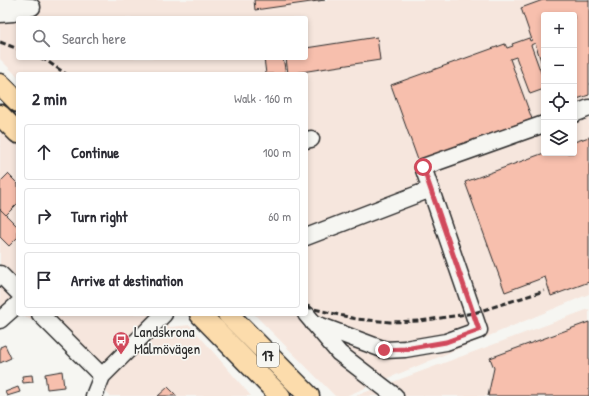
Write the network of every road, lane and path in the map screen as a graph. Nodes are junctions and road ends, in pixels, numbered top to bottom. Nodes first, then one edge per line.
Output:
1 (0, 4) edge
2 (0, 14) edge
3 (0, 84) edge
4 (16, 100) edge
5 (589, 108) edge
6 (577, 113) edge
7 (0, 115) edge
8 (541, 125) edge
9 (16, 131) edge
10 (431, 189) junction
11 (308, 236) edge
12 (0, 274) edge
13 (16, 290) edge
14 (16, 306) edge
15 (42, 316) edge
16 (162, 316) edge
17 (202, 316) edge
18 (230, 316) edge
19 (310, 318) edge
20 (0, 320) edge
21 (102, 376) junction
22 (94, 396) edge
23 (280, 396) edge
24 (309, 396) edge
25 (395, 396) edge

1 - 2 street
3 - 4 main road
5 - 6 street
7 - 9 main road
8 - 10 street
10 - 11 street
10 - 19 street
12 - 13 street
14 - 20 street
15 - 21 street
16 - 21 street
17 - 23 main road, 17
18 - 24 main road, 17
19 - 25 street
21 - 22 street

